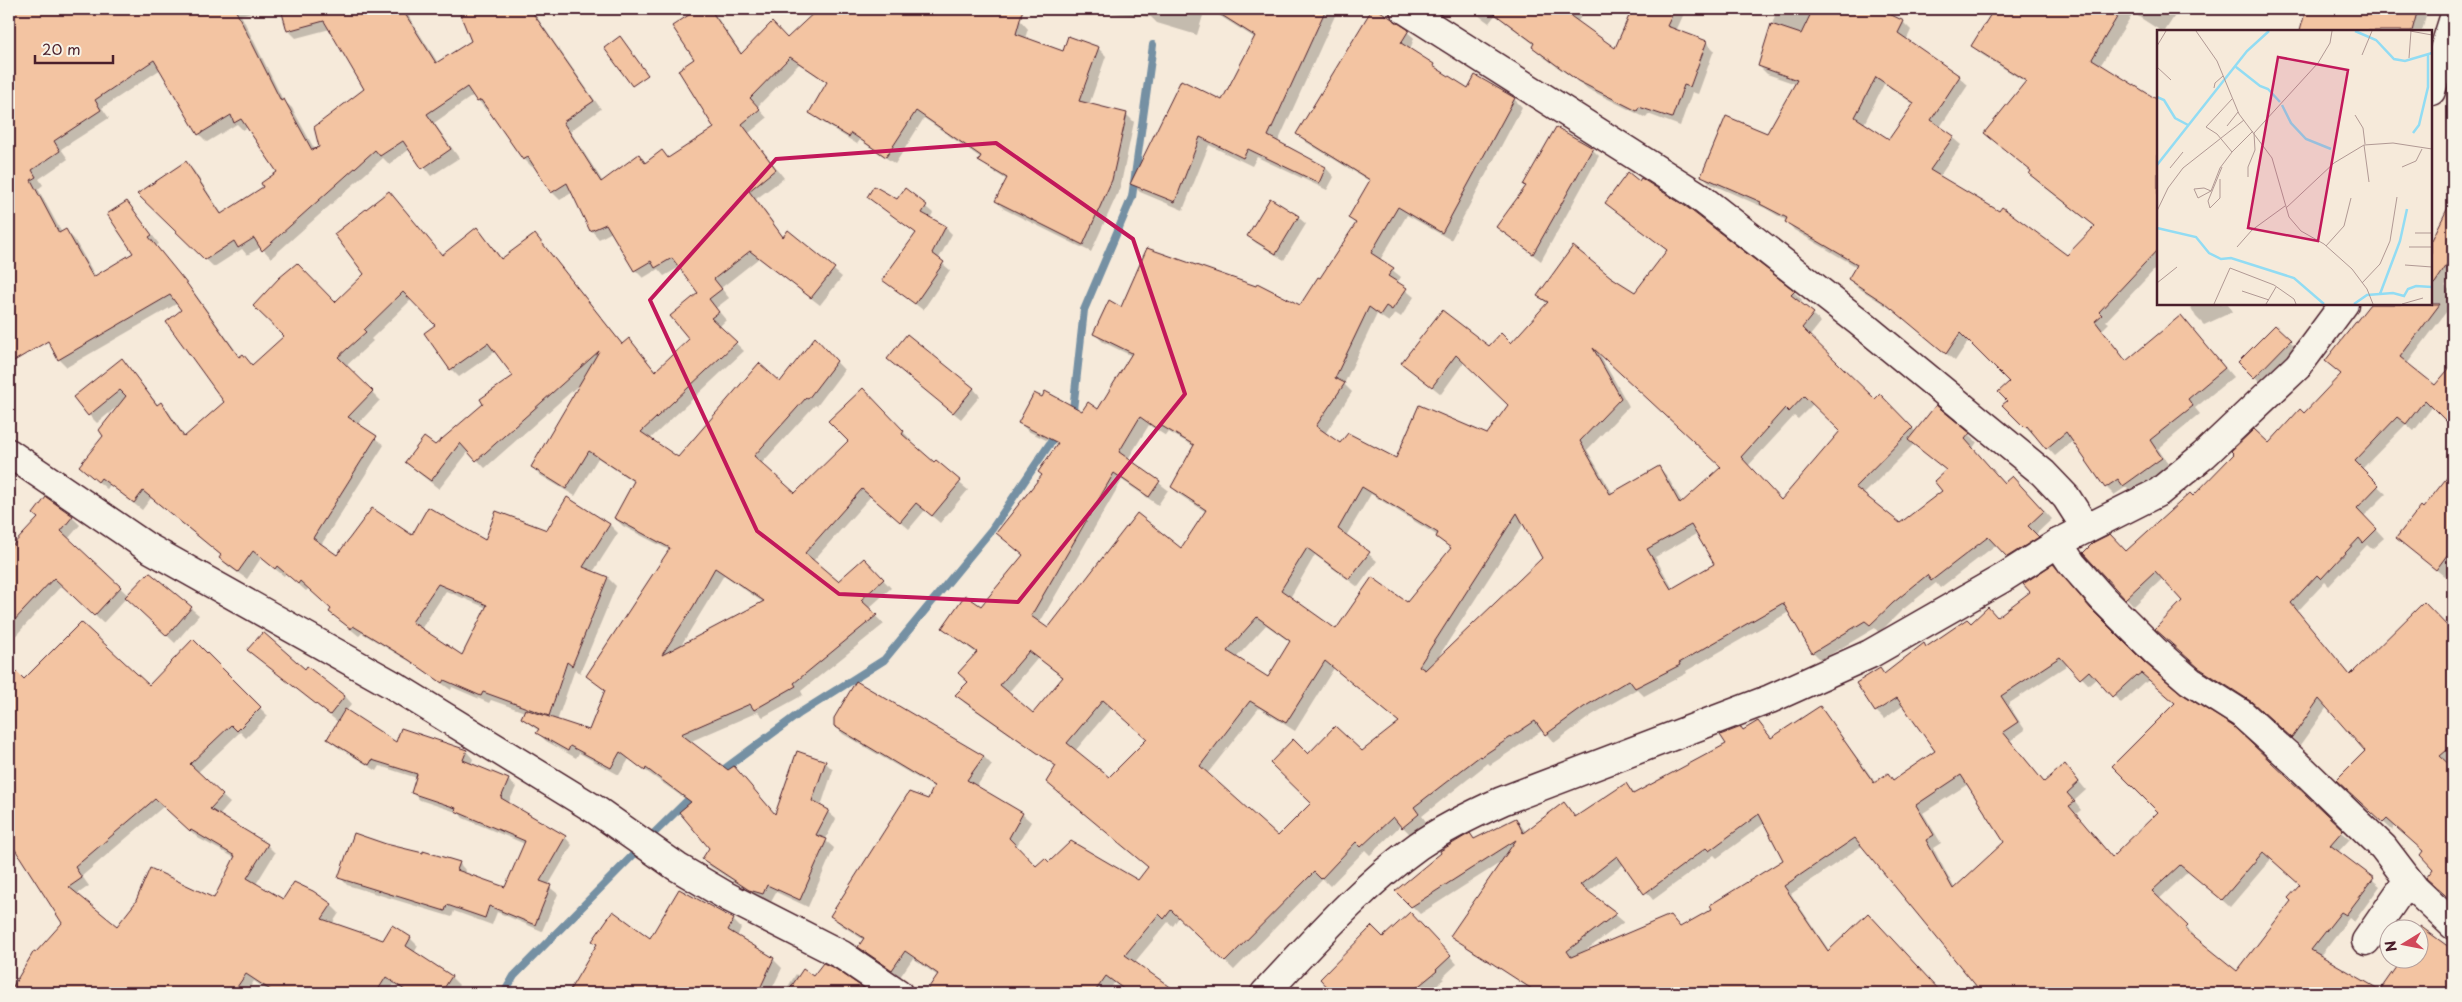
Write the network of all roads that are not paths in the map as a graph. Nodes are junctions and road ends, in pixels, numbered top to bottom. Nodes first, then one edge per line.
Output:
1 (1404, 9) edge
2 (2453, 21) edge
3 (2432, 88) edge
4 (2343, 305) edge
5 (9, 453) edge
6 (2086, 528) junction
7 (2058, 543) junction
8 (2408, 880) junction
9 (2453, 925) edge
10 (2366, 940) dead end
11 (898, 993) edge
12 (1265, 993) edge

1 - 6 street
2 - 3 street
4 - 6 street
5 - 11 street
6 - 7 street
7 - 8 street
7 - 12 street
8 - 9 street
8 - 10 street

